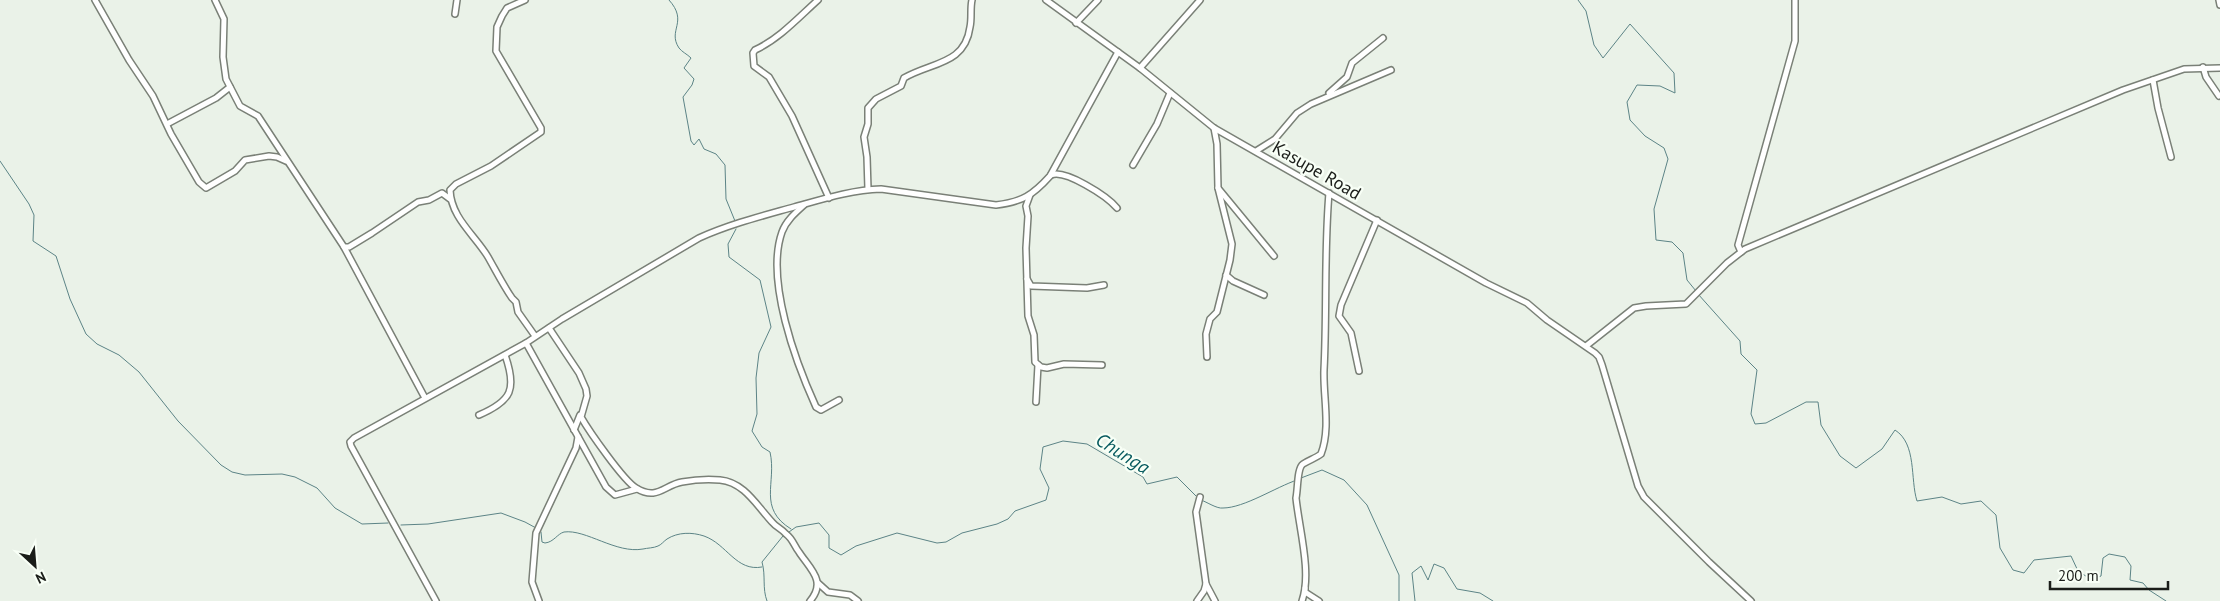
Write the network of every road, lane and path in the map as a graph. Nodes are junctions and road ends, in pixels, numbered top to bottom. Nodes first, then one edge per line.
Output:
1 (95, 0) edge
2 (215, 0) edge
3 (458, 0) edge
4 (525, 0) edge
5 (818, 0) edge
6 (972, 0) edge
7 (1046, 0) edge
8 (1098, 0) edge
9 (1200, 0) edge
10 (1796, 0) edge
11 (2219, 0) edge
12 (2220, 5) edge
13 (455, 14) dead end
14 (1076, 23) junction
15 (1383, 38) dead end
16 (1118, 52) junction
17 (2203, 67) junction
18 (1140, 68) junction
19 (2220, 68) edge
20 (1391, 70) dead end
21 (2153, 80) junction
22 (230, 87) junction
23 (1170, 93) junction
24 (2219, 96) edge
25 (1323, 98) junction
26 (167, 124) junction
27 (1214, 128) junction
28 (1256, 151) junction
29 (2171, 156) dead end
30 (288, 162) junction
31 (1133, 165) dead end
32 (1050, 176) junction
33 (1218, 188) junction
34 (868, 190) junction
35 (1329, 193) junction
36 (1030, 194) junction
37 (829, 198) junction
38 (450, 199) junction
39 (806, 204) junction
40 (1117, 208) dead end
41 (1377, 220) junction
42 (344, 247) junction
43 (1741, 252) junction
44 (1274, 256) dead end
45 (1226, 275) junction
46 (1026, 278) junction
47 (1104, 285) dead end
48 (1264, 295) dead end
49 (549, 328) junction
50 (535, 336) junction
51 (526, 343) junction
52 (1586, 346) junction
53 (505, 355) junction
54 (1207, 357) dead end
55 (1038, 365) junction
56 (1102, 365) dead end
57 (1359, 371) dead end
58 (425, 398) junction
59 (839, 400) dead end
60 (1036, 402) dead end
61 (479, 415) dead end
62 (580, 415) junction
63 (574, 430) junction
64 (578, 436) junction
65 (638, 489) junction
66 (1200, 499) dead end
67 (818, 583) junction
68 (1206, 584) junction
69 (1305, 587) junction
70 (436, 601) edge
71 (539, 601) edge
72 (810, 601) edge
73 (858, 601) edge
74 (1197, 601) edge
75 (1215, 601) edge
76 (1302, 601) edge
77 (1319, 601) edge
78 (1751, 601) edge

1 - 26 street
2 - 22 street
3 - 13 street
4 - 38 street
5 - 37 street
6 - 34 street
7 - 14 street, Kasupe Road
8 - 14 street
9 - 18 street
10 - 43 street
11 - 12 street
14 - 16 street, Kasupe Road
15 - 25 street
16 - 18 street, Kasupe Road
16 - 32 street
17 - 19 street
17 - 21 street
17 - 24 street
18 - 23 street, Kasupe Road
20 - 25 street
21 - 29 street
21 - 43 street
22 - 26 street
22 - 30 street
23 - 27 street, Kasupe Road
23 - 31 street
25 - 28 street
26 - 30 street
27 - 28 street, Kasupe Road
27 - 33 street
28 - 35 street, Kasupe Road
30 - 42 street
32 - 36 street
32 - 40 street
33 - 44 street
33 - 45 street
34 - 36 street
34 - 37 street
35 - 41 street, Kasupe Road
35 - 69 street
36 - 46 street
37 - 39 street
38 - 42 street
38 - 50 street
39 - 49 street
39 - 59 street
41 - 52 street, Kasupe Road
41 - 57 street
42 - 58 street
43 - 52 street
45 - 48 street
45 - 54 street
46 - 47 street
46 - 55 street
49 - 50 street
49 - 62 street
50 - 51 street
51 - 53 street
51 - 63 street
52 - 78 street, Kasupe Road
53 - 58 street
53 - 61 street
55 - 56 street
55 - 60 street
58 - 70 street
62 - 63 street
62 - 65 street
63 - 64 street
64 - 65 street
64 - 71 street
65 - 67 street
66 - 68 street
67 - 72 street
67 - 73 street
68 - 74 street
68 - 75 street
69 - 76 street
69 - 77 street

